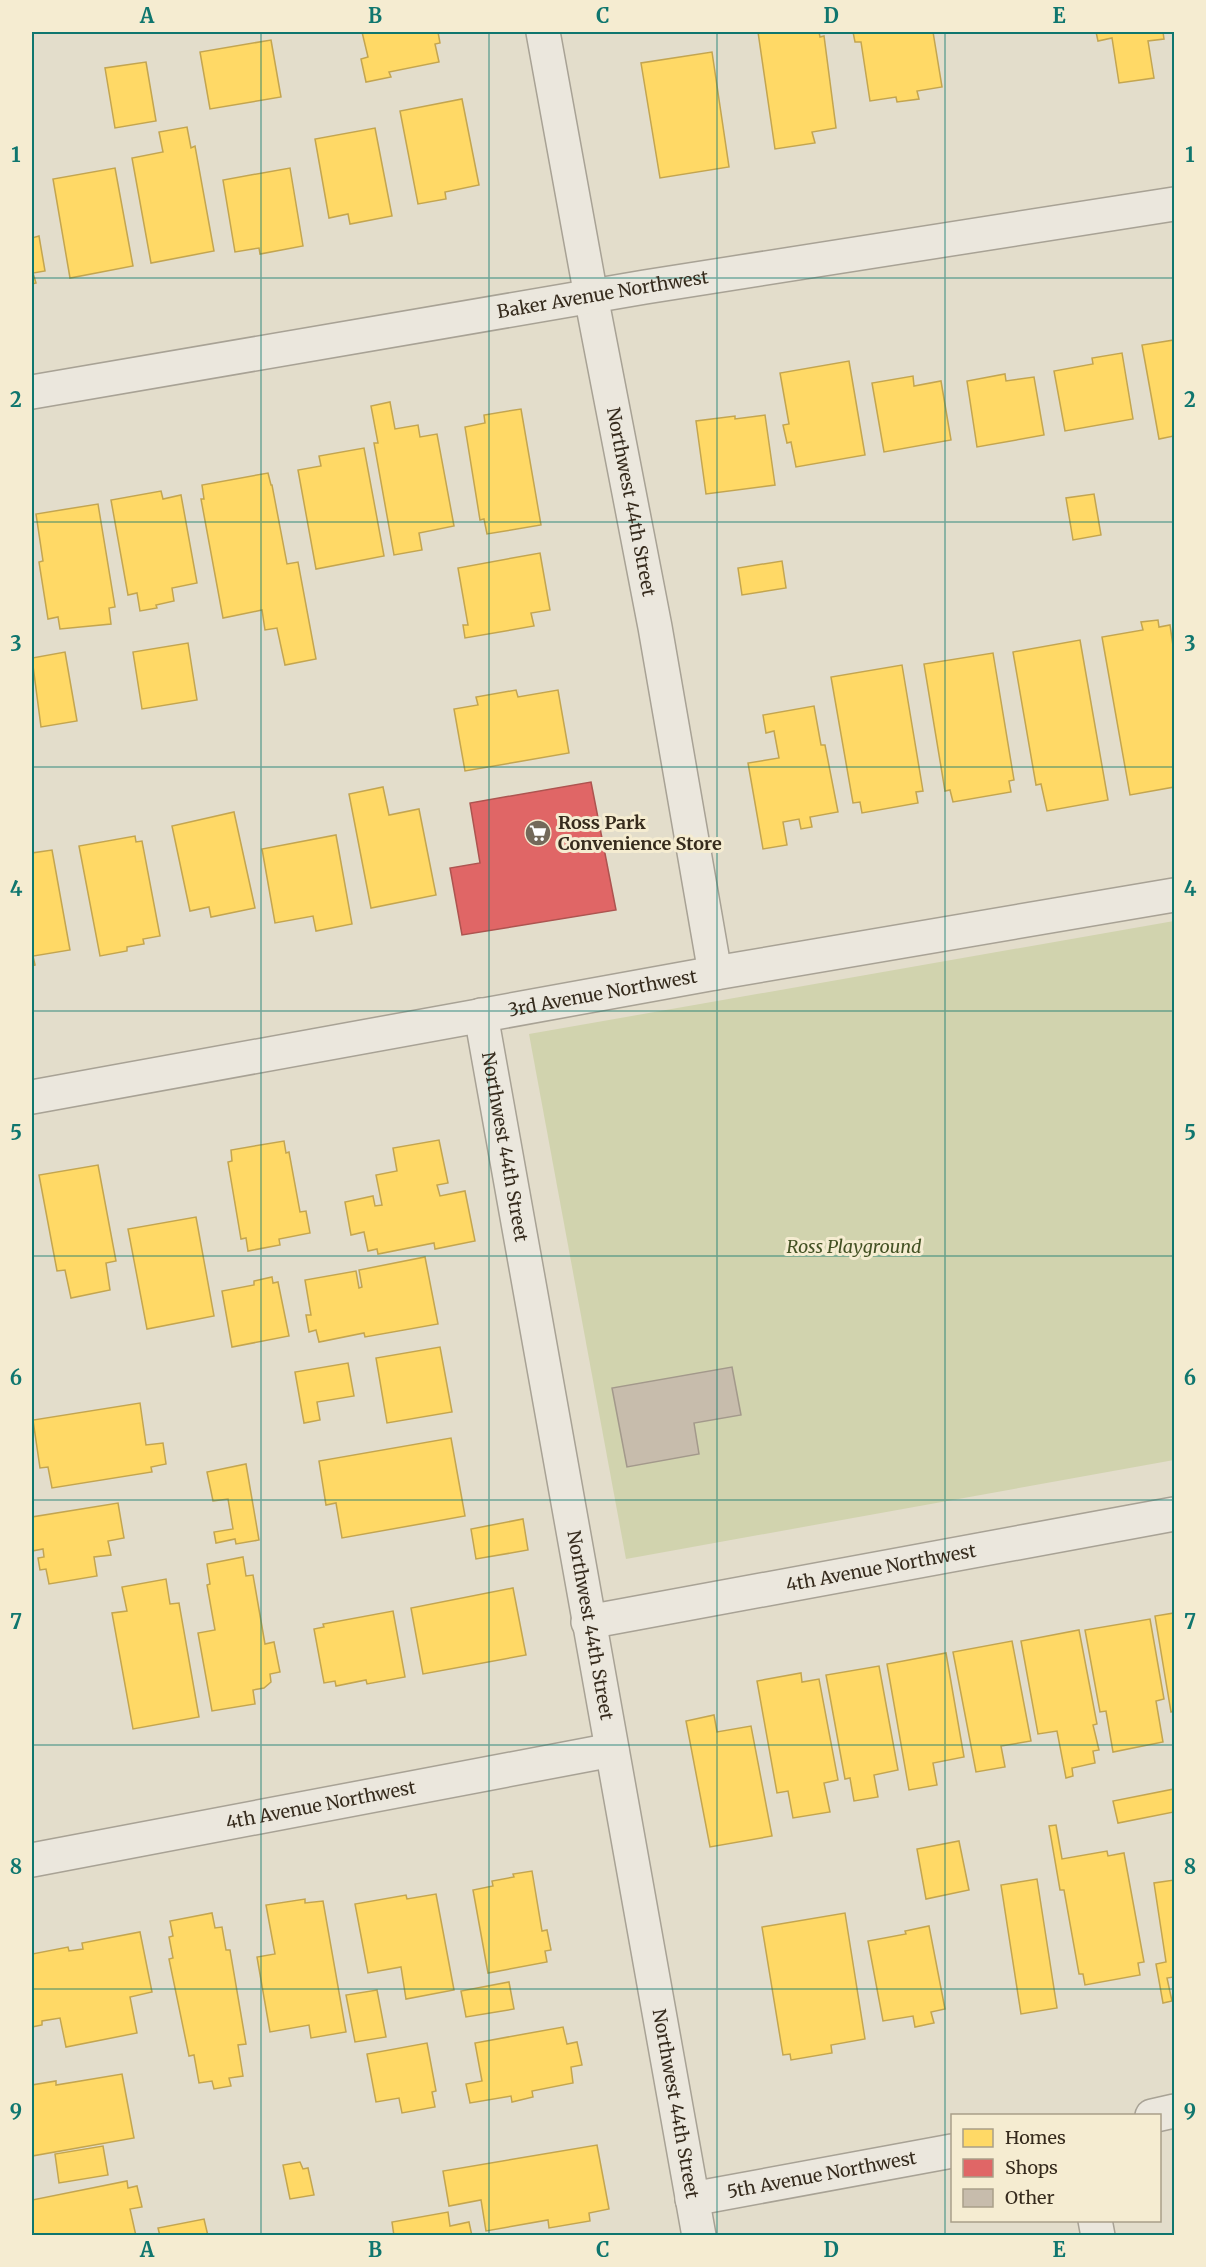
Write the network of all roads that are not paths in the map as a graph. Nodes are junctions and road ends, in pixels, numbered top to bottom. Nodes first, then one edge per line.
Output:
1 (543, 32) edge
2 (1174, 204) edge
3 (591, 296) junction
4 (32, 392) edge
5 (1174, 895) edge
6 (715, 973) junction
7 (481, 1015) junction
8 (32, 1097) edge
9 (1174, 1514) edge
10 (588, 1622) junction
11 (612, 1750) junction
12 (32, 1860) edge
13 (1174, 2111) edge
14 (1158, 2114) edge
15 (951, 2151) edge
16 (692, 2199) junction
17 (699, 2235) edge

1 - 3 street, Northwest 44th Street
2 - 3 street, Baker Avenue Northwest
3 - 4 street, Baker Avenue Northwest
3 - 6 street, Northwest 44th Street
5 - 6 street, 3rd Avenue Northwest
6 - 7 street, 3rd Avenue Northwest
7 - 8 street, 3rd Avenue Northwest
7 - 10 street, Northwest 44th Street
9 - 10 street, 4th Avenue Northwest
10 - 11 street, Northwest 44th Street
11 - 12 street, 4th Avenue Northwest
11 - 16 street, Northwest 44th Street
13 - 14 street
15 - 16 street, 5th Avenue Northwest
16 - 17 street, Northwest 44th Street

